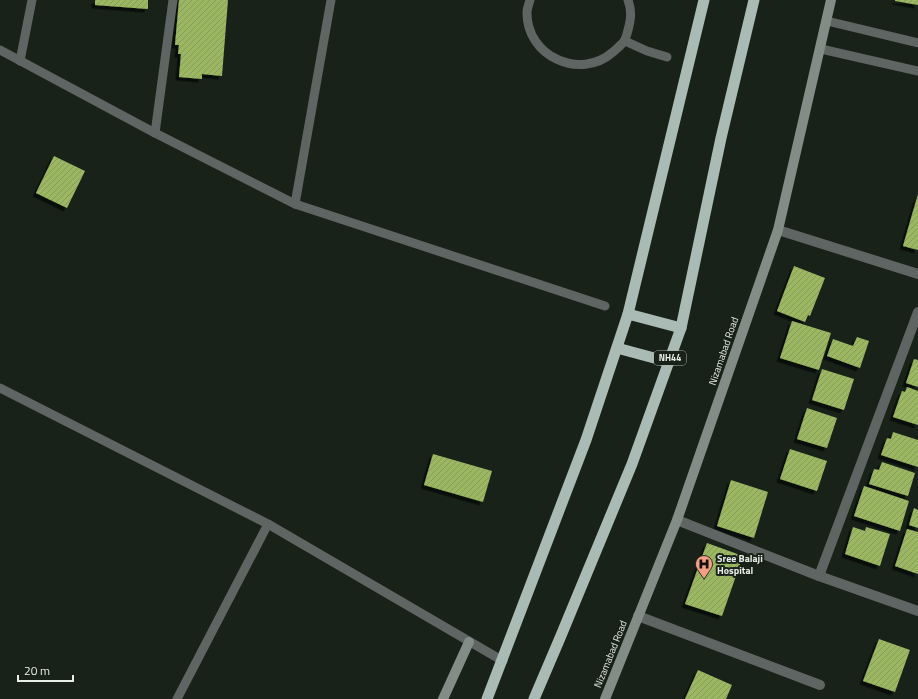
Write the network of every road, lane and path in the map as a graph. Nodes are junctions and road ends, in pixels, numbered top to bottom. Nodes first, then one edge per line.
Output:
1 (32, 0) edge
2 (173, 0) edge
3 (331, 0) edge
4 (530, 0) edge
5 (704, 0) edge
6 (754, 0) edge
7 (831, 0) edge
8 (632, 2) edge
9 (827, 21) junction
10 (625, 41) junction
11 (918, 43) edge
12 (820, 49) junction
13 (0, 50) edge
14 (667, 57) dead end
15 (20, 61) junction
16 (918, 71) edge
17 (155, 133) junction
18 (295, 204) junction
19 (778, 230) junction
20 (918, 274) edge
21 (605, 306) dead end
22 (918, 312) edge
23 (628, 314) junction
24 (681, 328) junction
25 (617, 348) junction
26 (668, 362) junction
27 (0, 388) edge
28 (677, 520) junction
29 (268, 524) junction
30 (819, 576) junction
31 (918, 611) edge
32 (638, 616) junction
33 (469, 642) junction
34 (503, 661) junction
35 (820, 685) dead end
36 (177, 699) edge
37 (443, 699) edge
38 (487, 699) edge
39 (534, 699) edge
40 (605, 699) edge

1 - 15 lane
2 - 17 lane
3 - 18 lane
4 - 10 lane
5 - 23 highway
6 - 24 highway, NH44
7 - 9 main road, Nizamabad Road
8 - 10 lane
9 - 11 lane
9 - 12 main road, Nizamabad Road
10 - 14 lane
12 - 16 lane
12 - 19 main road, Nizamabad Road
13 - 15 lane
15 - 17 lane
17 - 18 lane
18 - 21 lane
19 - 20 street
19 - 28 main road, Nizamabad Road
22 - 30 street
23 - 24 highway
23 - 25 highway
24 - 26 highway, NH44
25 - 26 highway
25 - 34 highway
26 - 39 highway, NH44
27 - 29 lane
28 - 30 street
28 - 32 main road, Nizamabad Road
29 - 33 lane
29 - 36 lane
30 - 31 street
32 - 35 street
32 - 40 main road, Nizamabad Road
33 - 34 lane
33 - 37 main road
34 - 38 highway

